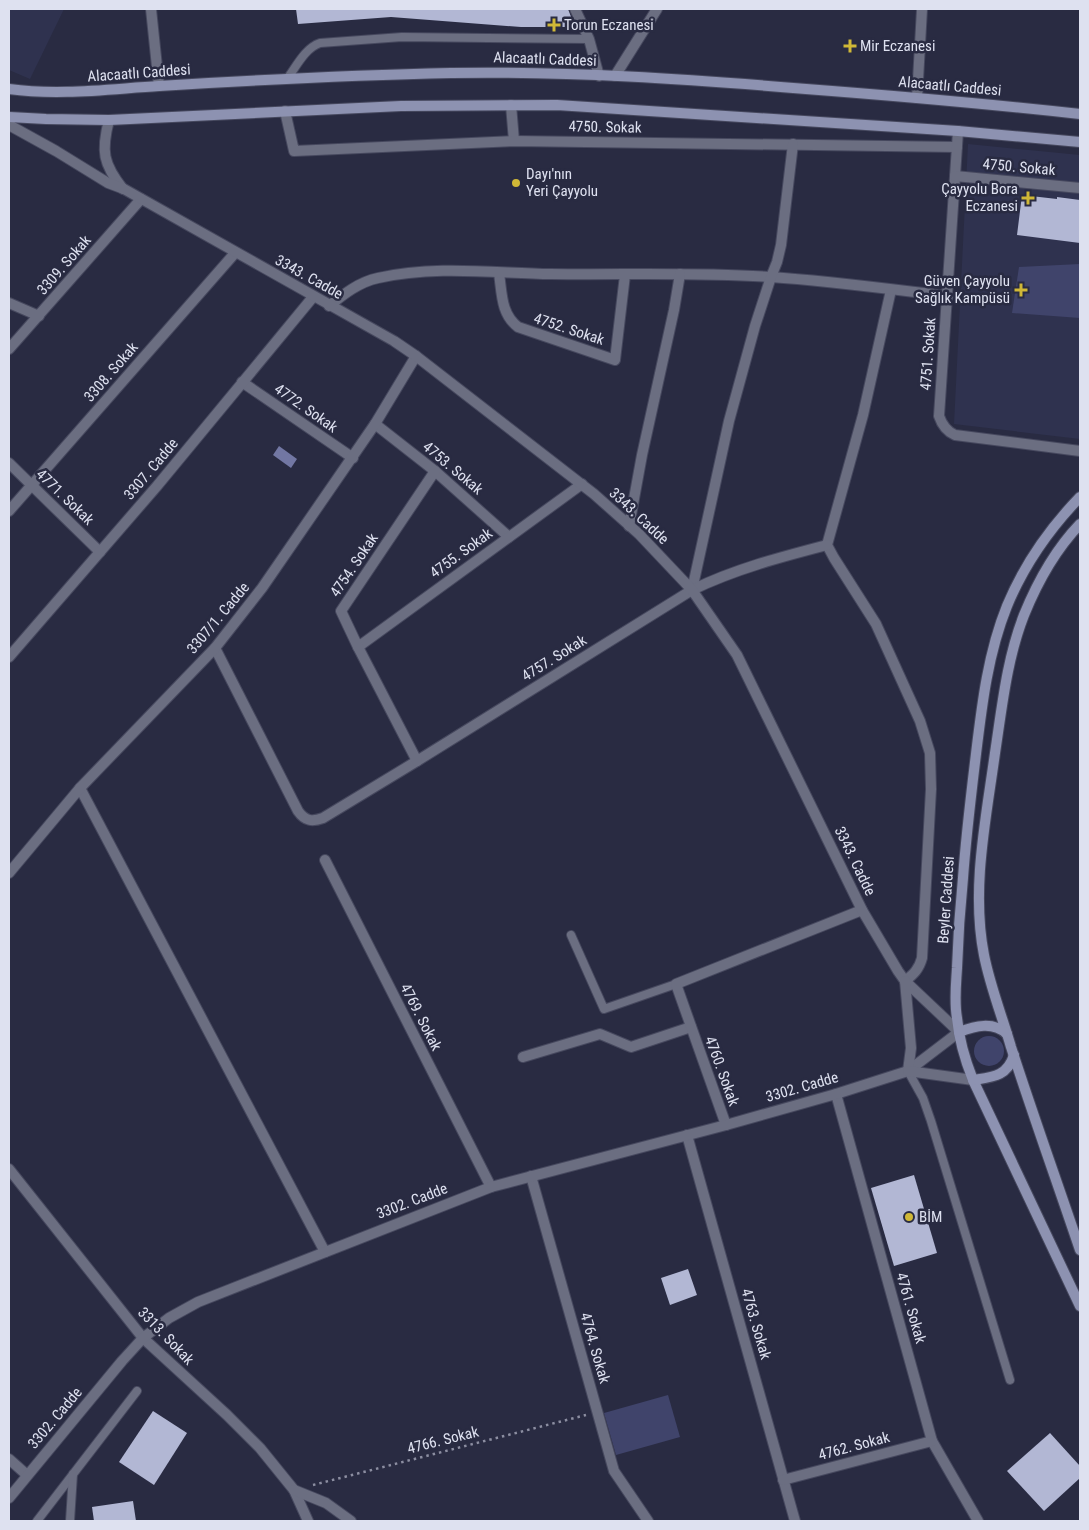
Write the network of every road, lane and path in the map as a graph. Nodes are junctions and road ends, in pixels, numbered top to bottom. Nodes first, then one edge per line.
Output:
1 (150, 9) edge
2 (575, 9) edge
3 (657, 9) edge
4 (922, 9) edge
5 (589, 40) junction
6 (599, 76) junction
7 (615, 76) junction
8 (288, 79) junction
9 (159, 86) junction
10 (9, 89) edge
11 (917, 98) junction
12 (511, 105) junction
13 (285, 111) junction
14 (1080, 114) edge
15 (9, 117) edge
16 (109, 120) junction
17 (9, 125) edge
18 (958, 131) junction
19 (514, 141) junction
20 (1080, 142) edge
21 (792, 144) junction
22 (957, 147) junction
23 (955, 176) junction
24 (1080, 188) edge
25 (124, 189) junction
26 (141, 199) junction
27 (235, 253) junction
28 (499, 273) junction
29 (680, 274) junction
30 (625, 275) junction
31 (771, 277) junction
32 (891, 290) junction
33 (948, 296) junction
34 (313, 297) junction
35 (9, 303) edge
36 (329, 306) junction
37 (39, 316) junction
38 (9, 349) edge
39 (416, 356) junction
40 (242, 382) junction
41 (375, 424) junction
42 (1080, 451) edge
43 (353, 458) junction
44 (9, 463) edge
45 (435, 471) junction
46 (582, 484) junction
47 (32, 486) junction
48 (1080, 497) edge
49 (9, 511) edge
50 (1080, 524) edge
51 (629, 526) junction
52 (509, 537) junction
53 (827, 545) junction
54 (100, 552) junction
55 (692, 590) junction
56 (358, 647) junction
57 (215, 648) junction
58 (9, 657) edge
59 (417, 761) junction
60 (80, 788) junction
61 (325, 860) dead end
62 (9, 873) edge
63 (862, 910) junction
64 (571, 935) dead end
65 (905, 981) junction
66 (676, 984) junction
67 (691, 1027) junction
68 (959, 1032) junction
69 (1007, 1034) junction
70 (1014, 1055) junction
71 (523, 1057) dead end
72 (908, 1071) junction
73 (972, 1080) junction
74 (836, 1094) junction
75 (726, 1125) junction
76 (687, 1135) junction
77 (9, 1169) edge
78 (531, 1176) junction
79 (491, 1187) junction
80 (1080, 1250) edge
81 (324, 1252) junction
82 (1080, 1306) edge
83 (143, 1338) junction
84 (1010, 1380) dead end
85 (137, 1391) dead end
86 (598, 1412) junction
87 (932, 1441) junction
88 (9, 1459) edge
89 (73, 1474) junction
90 (27, 1475) junction
91 (783, 1480) junction
92 (294, 1490) junction
93 (9, 1498) edge
94 (37, 1521) edge
95 (70, 1521) edge
96 (308, 1521) edge
97 (350, 1521) edge
98 (648, 1521) edge
99 (795, 1521) edge
100 (978, 1521) edge

1 - 9 street
2 - 5 street
3 - 7 street
4 - 11 street
5 - 6 street
5 - 8 lane
6 - 7 main road, Alacaatlı Caddesi
6 - 8 main road, Alacaatlı Caddesi
7 - 11 main road, Alacaatlı Caddesi
8 - 9 main road, Alacaatlı Caddesi
9 - 10 main road, Alacaatlı Caddesi
11 - 14 main road, Alacaatlı Caddesi
12 - 13 main road
12 - 18 main road
12 - 19 street
13 - 16 main road
13 - 19 street, 4750. Sokak
15 - 16 main road
16 - 25 street, 3343. Cadde
17 - 25 street, 3343. Cadde
18 - 20 main road
18 - 22 street, 4751. Sokak
19 - 21 street, 4750. Sokak
21 - 22 street, 4750. Sokak
21 - 31 street
22 - 23 street, 4751. Sokak
23 - 24 street, 4750. Sokak
23 - 33 street, 4751. Sokak
25 - 26 street, 3343. Cadde
26 - 27 street, 3343. Cadde
26 - 37 street, 3309. Sokak
27 - 34 street, 3343. Cadde
27 - 47 street, 3308. Sokak
28 - 30 street
28 - 30 street, 4752. Sokak
28 - 36 street
29 - 30 street
29 - 31 street
29 - 51 street
31 - 32 street
31 - 55 street
32 - 33 street
32 - 53 street
33 - 42 street, 4751. Sokak
34 - 36 street, 3343. Cadde
34 - 40 street, 3307. Cadde
35 - 37 street
36 - 39 street, 3343. Cadde
37 - 38 street, 3309. Sokak
39 - 41 street, 3307/1. Cadde
39 - 46 street, 3343. Cadde
40 - 43 street, 4772. Sokak
40 - 54 street, 3307. Cadde
41 - 43 street, 3307/1. Cadde
41 - 45 street, 4753. Sokak
43 - 57 street, 3307/1. Cadde
44 - 47 street, 4771. Sokak
45 - 52 street, 4753. Sokak
45 - 56 street, 4754. Sokak
46 - 51 street, 3343. Cadde
46 - 52 street, 4755. Sokak
47 - 49 street, 3308. Sokak
47 - 54 street, 4771. Sokak
48 - 68 main road, Beyler Caddesi
50 - 69 main road
51 - 55 street, 3343. Cadde
52 - 56 street, 4755. Sokak
53 - 55 street, 4757. Sokak
53 - 65 street
54 - 58 street, 3307. Cadde
55 - 59 street, 4757. Sokak
55 - 63 street, 3343. Cadde
56 - 59 street, 4754. Sokak
57 - 59 street, 4757. Sokak
57 - 60 street, 3307/1. Cadde
60 - 62 street, 3307/1. Cadde
60 - 81 street
61 - 79 street, 4769. Sokak
63 - 65 street, 3343. Cadde
63 - 66 street
64 - 66 lane
65 - 68 street, 3343. Cadde
65 - 72 street
66 - 67 street, 4760. Sokak
67 - 71 street
67 - 75 street, 4760. Sokak
68 - 69 main road
68 - 72 street, 3302. Cadde
68 - 73 main road, Beyler Caddesi
69 - 70 main road
70 - 73 main road
70 - 80 main road
72 - 73 street, 3302. Cadde
72 - 74 street, 3302. Cadde
72 - 84 lane
73 - 82 main road, Beyler Caddesi
74 - 75 street, 3302. Cadde
74 - 87 street, 4761. Sokak
75 - 76 street, 3302. Cadde
76 - 78 street, 3302. Cadde
76 - 91 street, 4763. Sokak
77 - 83 street, 3313. Sokak
78 - 79 street, 3302. Cadde
78 - 86 street, 4764. Sokak
79 - 81 street, 3302. Cadde
81 - 83 street, 3302. Cadde
83 - 90 street, 3302. Cadde
83 - 92 street, 3313. Sokak
85 - 89 lane
86 - 92 path, 4766. Sokak
86 - 98 street, 4764. Sokak
87 - 91 street, 4762. Sokak
87 - 100 street, 4761. Sokak
88 - 90 street
89 - 94 lane
89 - 95 lane
90 - 93 street, 3302. Cadde
91 - 99 street, 4763. Sokak
92 - 96 street
92 - 97 street

